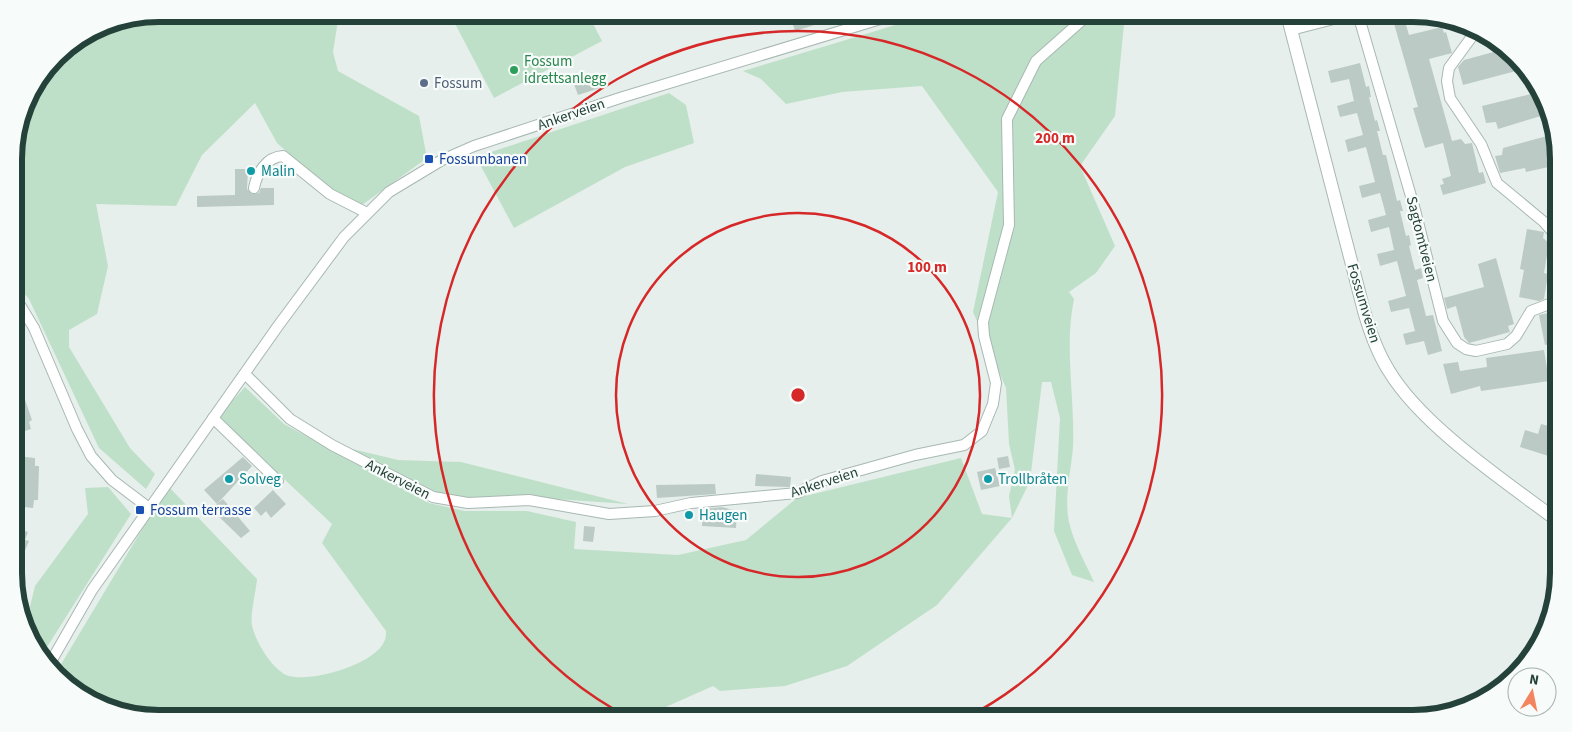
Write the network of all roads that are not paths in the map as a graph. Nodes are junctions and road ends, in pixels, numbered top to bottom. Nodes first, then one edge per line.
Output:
1 (871, 22) edge
2 (1080, 22) edge
3 (1289, 22) edge
4 (1322, 22) edge
5 (1360, 22) edge
6 (1291, 30) junction
7 (1472, 36) edge
8 (254, 188) dead end
9 (367, 213) junction
10 (1550, 229) edge
11 (1550, 304) edge
12 (23, 309) edge
13 (244, 374) junction
14 (213, 418) junction
15 (278, 481) dead end
16 (149, 508) junction
17 (1550, 515) edge
18 (53, 658) edge

1 - 9 street, Ankerveien
2 - 13 street, Ankerveien
3 - 6 street, Fossumveien
4 - 6 street
5 - 11 street, Sagtomtveien
6 - 17 street, Fossumveien
7 - 10 street
8 - 9 street
9 - 13 street, Ankerveien
12 - 16 street
13 - 14 street, Ankerveien
14 - 15 street
14 - 16 street, Ankerveien
16 - 18 street, Ankerveien

